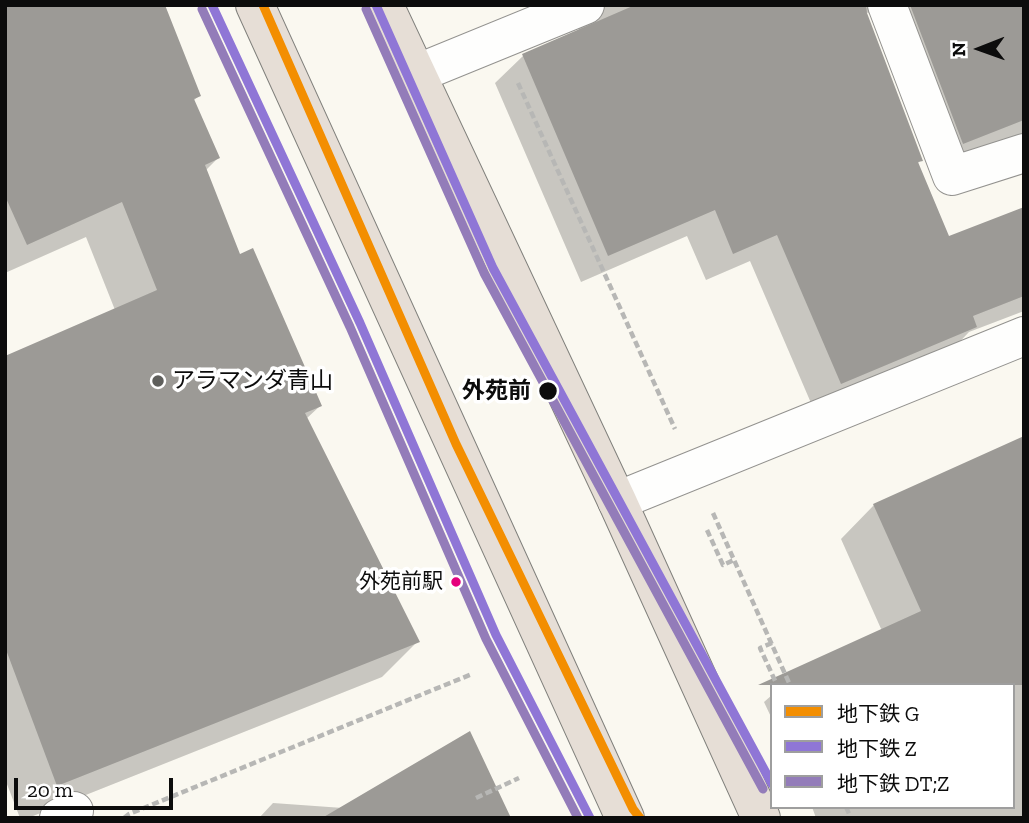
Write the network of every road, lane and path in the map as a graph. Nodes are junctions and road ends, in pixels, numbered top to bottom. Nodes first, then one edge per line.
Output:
1 (255, 5) edge
2 (384, 5) edge
3 (585, 5) edge
4 (887, 5) edge
5 (513, 72) dead end
6 (416, 74) junction
7 (1024, 153) edge
8 (1024, 336) edge
9 (693, 470) junction
10 (617, 501) junction
11 (707, 530) dead end
12 (734, 560) junction
13 (772, 643) junction
14 (472, 674) dead end
15 (777, 683) edge
16 (789, 683) edge
17 (519, 778) dead end
18 (477, 798) dead end
19 (124, 818) edge
20 (625, 818) edge
21 (761, 818) edge

1 - 20 highway
2 - 6 highway
3 - 6 street
4 - 7 street
5 - 9 path
6 - 10 highway
8 - 9 street
9 - 10 street
9 - 12 path
10 - 21 highway
11 - 12 path
12 - 13 path
13 - 15 path
13 - 16 path
14 - 19 path
17 - 18 path

